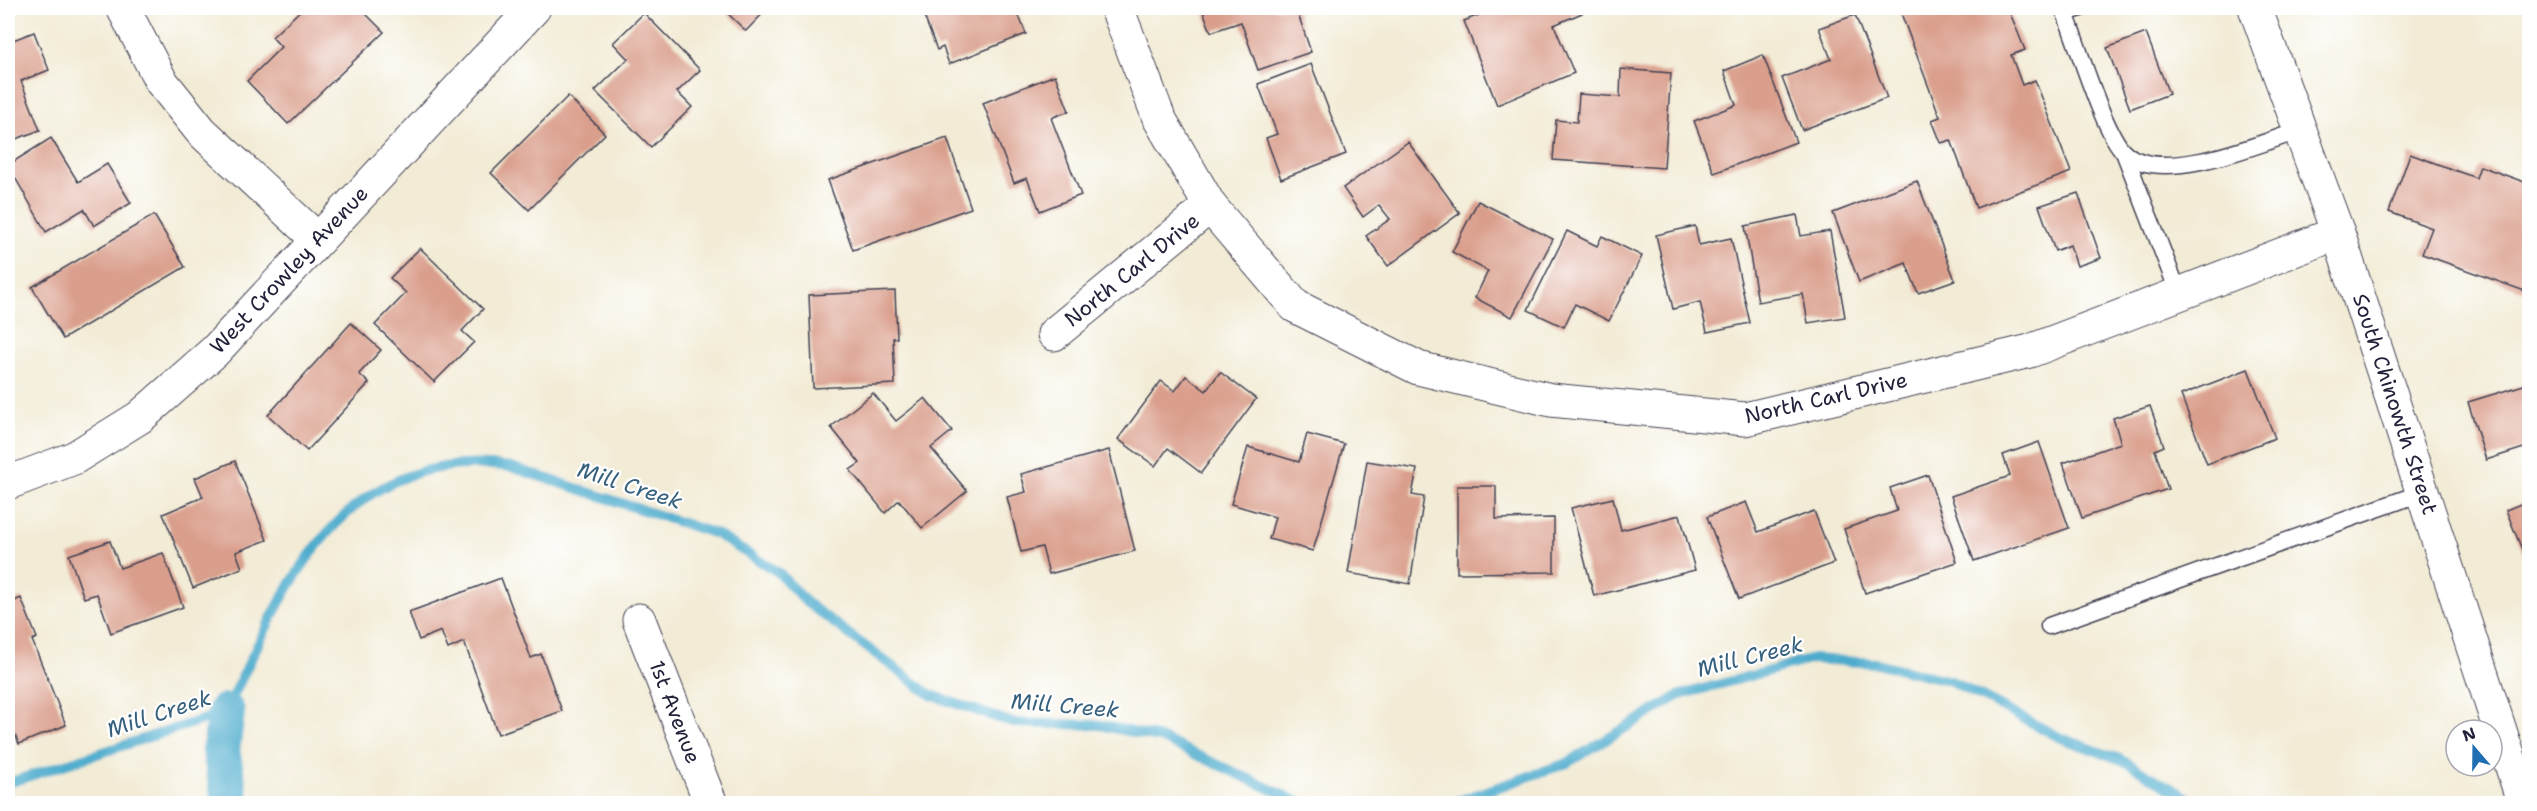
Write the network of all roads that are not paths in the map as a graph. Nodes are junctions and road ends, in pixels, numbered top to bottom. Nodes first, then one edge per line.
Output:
1 (123, 8) edge
2 (534, 8) edge
3 (1116, 8) edge
4 (2255, 8) edge
5 (2070, 9) edge
6 (2300, 130) junction
7 (2124, 152) junction
8 (1210, 206) junction
9 (2338, 233) junction
10 (317, 239) junction
11 (2179, 294) junction
12 (1054, 334) dead end
13 (8, 483) edge
14 (2424, 492) junction
15 (639, 620) dead end
16 (2049, 626) dead end
17 (711, 804) edge
18 (2524, 804) edge

1 - 10 street
2 - 10 street, West Crowley Avenue
3 - 8 street, North Carl Drive
4 - 6 street, South Chinowth Street
5 - 7 lane
6 - 7 lane
6 - 9 street, South Chinowth Street
7 - 11 lane
8 - 11 street, North Carl Drive
8 - 12 street, North Carl Drive
9 - 11 street, North Carl Drive
9 - 14 street, South Chinowth Street
10 - 13 street, West Crowley Avenue
14 - 16 lane
14 - 18 street, South Chinowth Street
15 - 17 street, 1st Avenue

